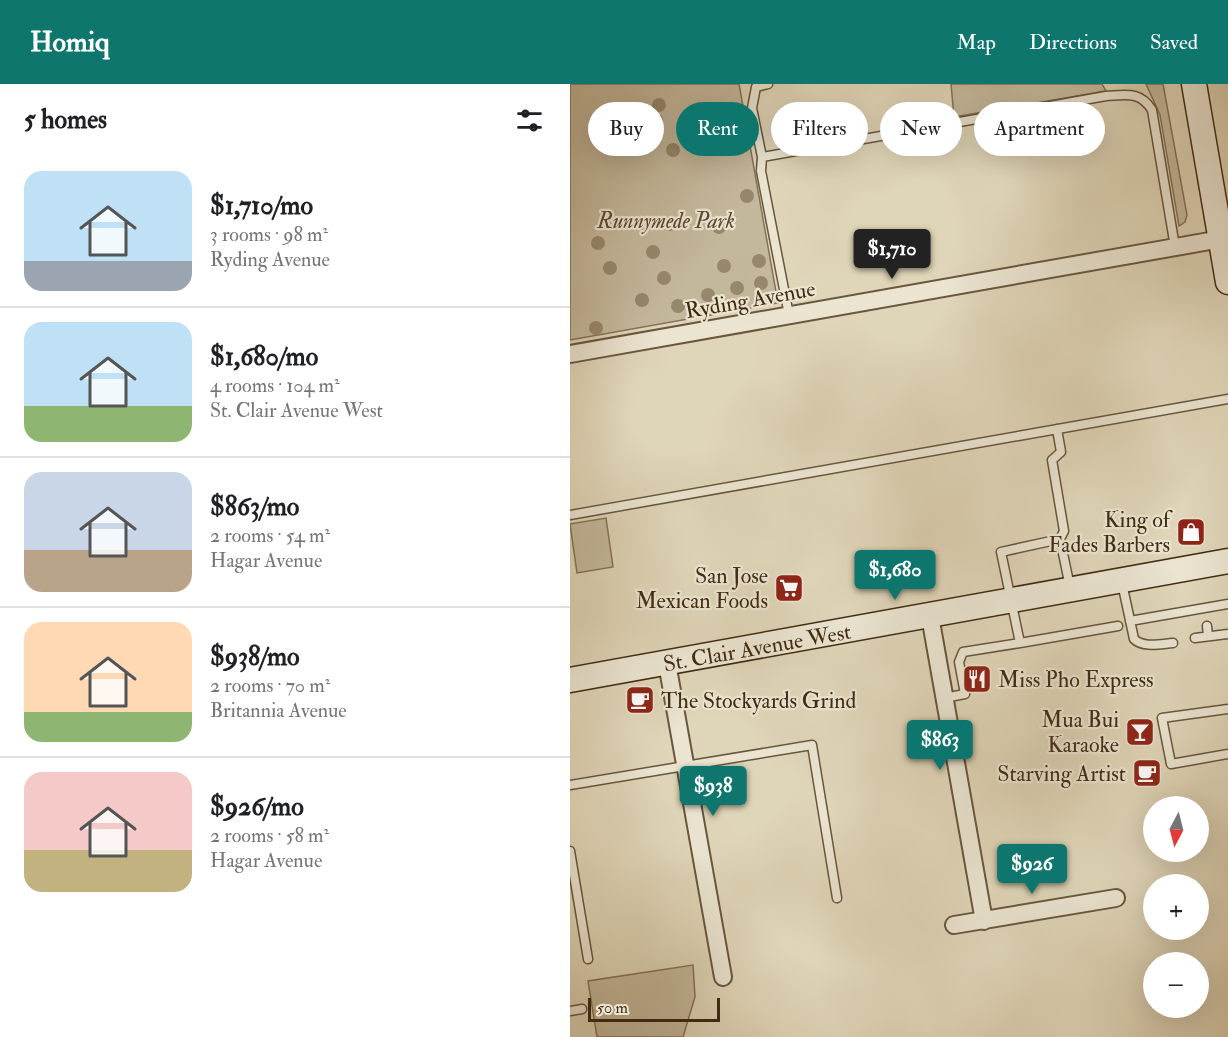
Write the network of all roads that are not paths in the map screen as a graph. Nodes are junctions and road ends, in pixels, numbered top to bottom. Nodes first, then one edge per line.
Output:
1 (753, 84) edge
2 (768, 84) edge
3 (1194, 84) edge
4 (753, 94) junction
5 (762, 157) junction
6 (1221, 239) junction
7 (1175, 247) junction
8 (1227, 274) edge
9 (789, 315) junction
10 (570, 354) edge
11 (1228, 399) edge
12 (1057, 429) junction
13 (570, 515) edge
14 (1060, 539) junction
15 (1228, 564) edge
16 (1121, 581) junction
17 (1071, 590) junction
18 (1011, 601) junction
19 (1228, 604) edge
20 (930, 616) junction
21 (1130, 621) junction
22 (1118, 626) dead end
23 (1207, 626) dead end
24 (1228, 634) edge
25 (1208, 636) junction
26 (1195, 638) dead end
27 (1020, 643) junction
28 (1173, 643) dead end
29 (667, 663) junction
30 (570, 680) edge
31 (945, 698) junction
32 (1228, 709) edge
33 (1228, 754) edge
34 (686, 765) junction
35 (570, 785) edge
36 (570, 851) edge
37 (837, 898) dead end
38 (1116, 898) dead end
39 (984, 921) junction
40 (954, 926) dead end
41 (588, 959) dead end
42 (723, 977) dead end
43 (582, 1009) dead end
44 (570, 1011) edge

1 - 4 lane
2 - 4 lane
3 - 6 main road
4 - 5 lane
5 - 7 lane
5 - 9 lane
6 - 7 street, Ryding Avenue
6 - 8 main road
7 - 9 street, Ryding Avenue
9 - 10 street, Ryding Avenue
11 - 12 lane
12 - 13 lane
12 - 14 lane
14 - 17 lane
14 - 18 lane
15 - 16 main road, St. Clair Avenue West
16 - 17 main road, St. Clair Avenue West
16 - 21 lane
17 - 18 main road, St. Clair Avenue West
18 - 20 main road, St. Clair Avenue West
18 - 27 lane
19 - 21 lane
20 - 29 main road, St. Clair Avenue West
20 - 31 street
21 - 28 lane
22 - 27 lane
23 - 25 lane
24 - 25 lane
25 - 26 lane
27 - 31 lane
29 - 30 main road, St. Clair Avenue West
29 - 34 street
31 - 39 street
32 - 33 lane
34 - 35 lane
34 - 37 lane
34 - 42 street
36 - 41 lane
38 - 39 street
39 - 40 street
43 - 44 lane

